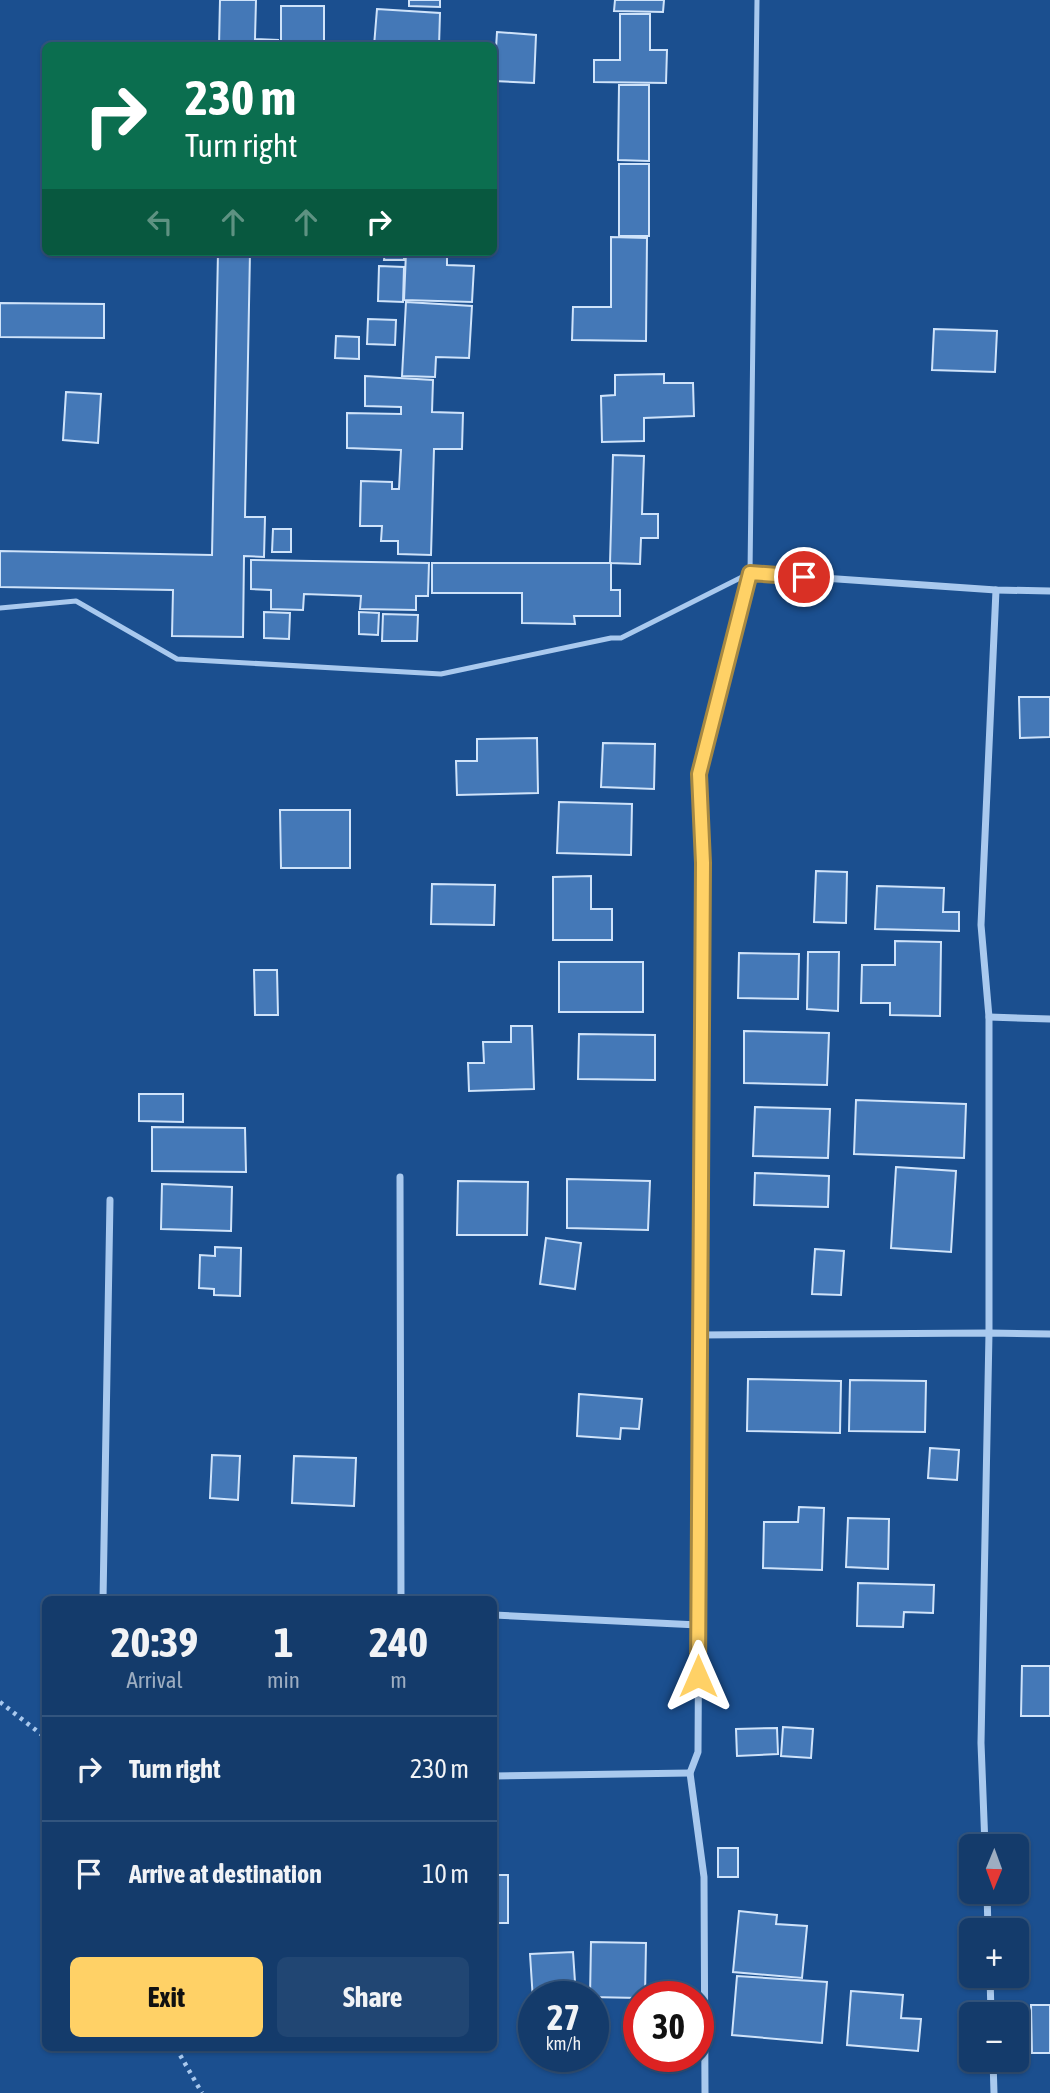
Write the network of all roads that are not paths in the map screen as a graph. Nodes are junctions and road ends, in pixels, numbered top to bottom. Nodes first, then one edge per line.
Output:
1 (757, 0) edge
2 (750, 573) junction
3 (996, 590) junction
4 (1050, 591) edge
5 (0, 608) edge
6 (989, 1017) junction
7 (1050, 1019) edge
8 (400, 1177) dead end
9 (110, 1200) dead end
10 (989, 1333) junction
11 (1050, 1334) edge
12 (701, 1335) junction
13 (103, 1596) edge
14 (401, 1596) edge
15 (497, 1615) edge
16 (698, 1625) junction
17 (690, 1773) junction
18 (497, 1776) edge
19 (985, 1834) edge
20 (993, 2072) edge
21 (705, 2093) edge
22 (994, 2093) edge

1 - 2 lane
2 - 3 street
2 - 5 lane
2 - 12 street
3 - 4 street
3 - 6 street
6 - 7 street
6 - 10 street
8 - 14 street
9 - 13 street
10 - 11 street
10 - 12 street
10 - 19 street
12 - 16 street
15 - 16 street
16 - 17 street
17 - 18 street
17 - 21 street
20 - 22 street

